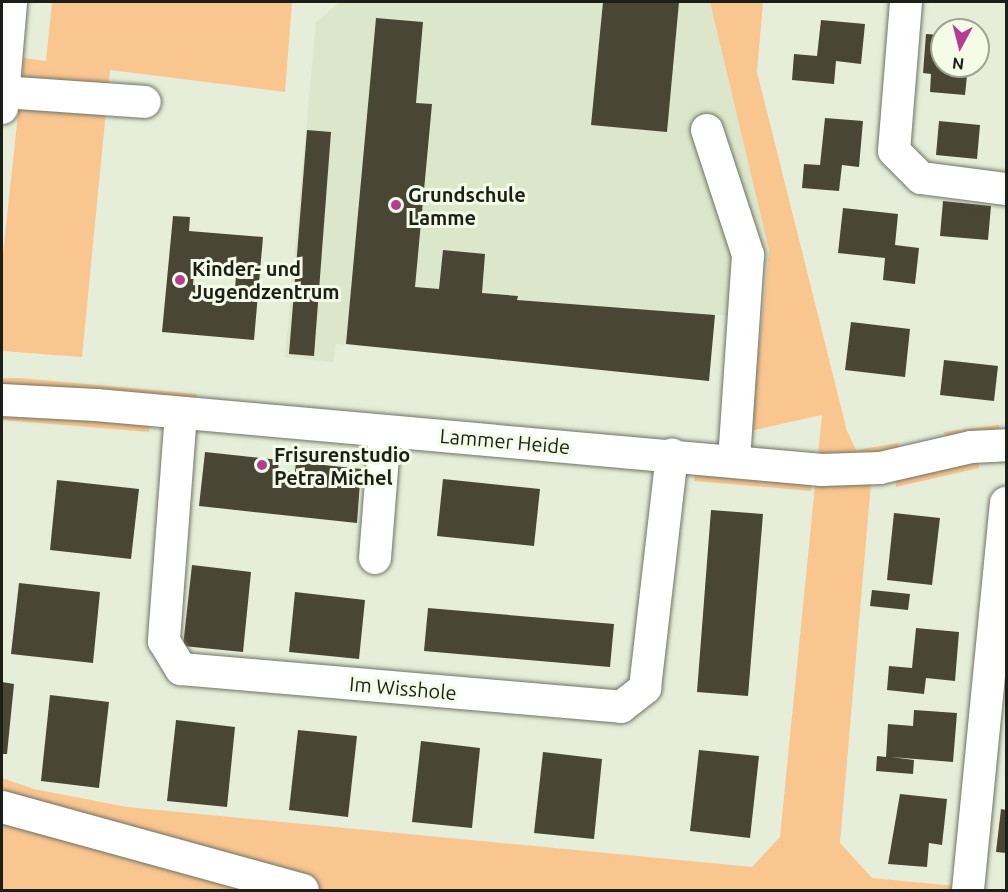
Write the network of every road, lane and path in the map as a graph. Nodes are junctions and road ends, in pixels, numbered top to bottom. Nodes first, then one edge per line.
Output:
1 (11, 2) edge
2 (906, 2) edge
3 (2, 100) edge
4 (145, 102) dead end
5 (707, 130) dead end
6 (1006, 189) edge
7 (2, 400) edge
8 (181, 412) junction
9 (385, 432) junction
10 (1006, 445) edge
11 (672, 455) junction
12 (734, 461) junction
13 (1006, 503) edge
14 (375, 558) dead end
15 (996, 738) edge
16 (2, 807) edge
17 (2, 820) edge
18 (106, 839) junction
19 (303, 891) edge
20 (968, 891) edge

1 - 3 street
2 - 6 street
3 - 4 street
5 - 12 street
7 - 8 street, Lammer Heide
8 - 9 street, Lammer Heide
8 - 11 street, Im Wisshole
9 - 11 street, Lammer Heide
9 - 14 street
10 - 12 street, Lammer Heide
11 - 12 street, Lammer Heide
13 - 15 street
15 - 20 street
16 - 18 street
17 - 18 street
18 - 19 street

